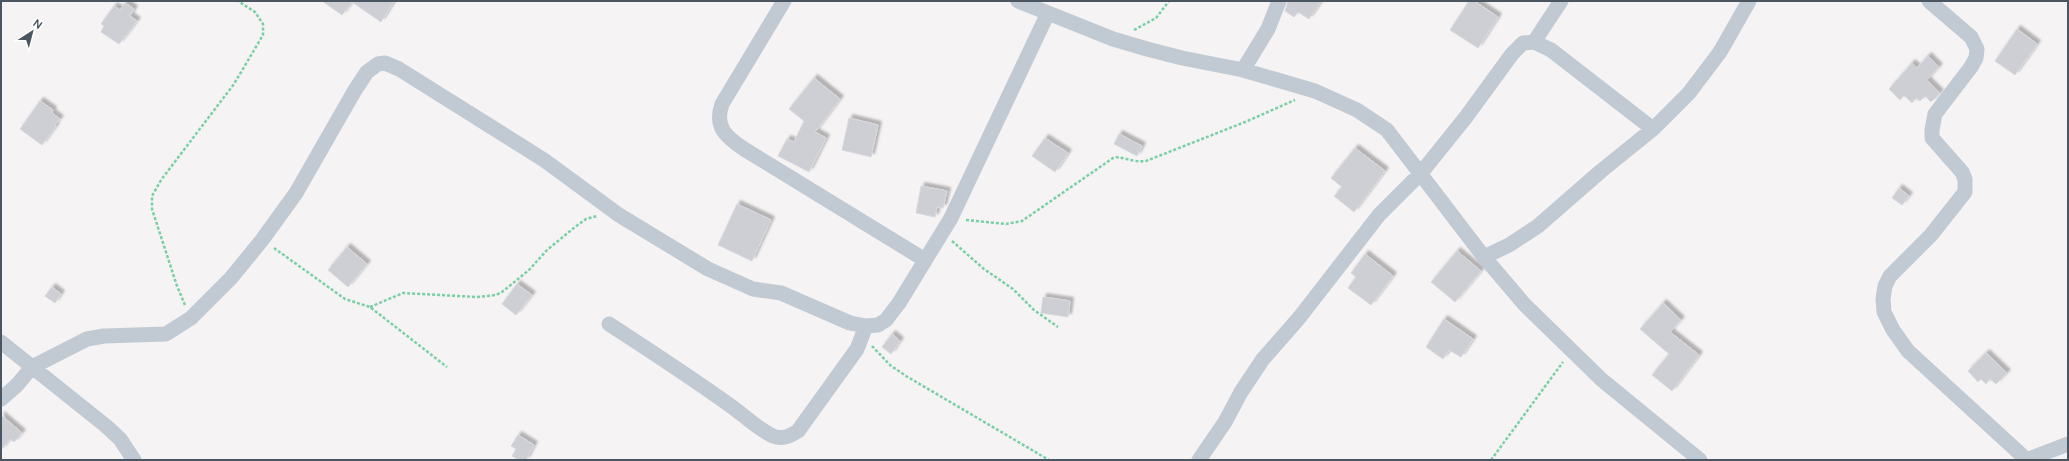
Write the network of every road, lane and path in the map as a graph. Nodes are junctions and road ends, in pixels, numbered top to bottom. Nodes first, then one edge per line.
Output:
1 (238, 1) edge
2 (784, 1) edge
3 (1018, 1) edge
4 (1169, 1) edge
5 (1279, 1) edge
6 (1561, 1) edge
7 (1749, 1) edge
8 (1929, 1) edge
9 (1048, 13) junction
10 (1113, 39) junction
11 (1534, 42) junction
12 (1243, 70) junction
13 (1315, 91) junction
14 (1653, 129) junction
15 (1421, 173) junction
16 (619, 215) junction
17 (951, 218) junction
18 (944, 232) junction
19 (262, 240) junction
20 (1484, 257) junction
21 (925, 260) junction
22 (370, 307) junction
23 (191, 318) junction
24 (609, 324) dead end
25 (1058, 327) dead end
26 (865, 332) junction
27 (1, 342) edge
28 (1572, 351) junction
29 (32, 367) junction
30 (447, 367) dead end
31 (1, 399) edge
32 (2068, 444) edge
33 (134, 460) edge
34 (1049, 460) edge
35 (1199, 460) edge
36 (1491, 460) edge
37 (1700, 460) edge
38 (2027, 460) edge

1 - 23 path
2 - 21 street
3 - 9 street
4 - 10 path
5 - 12 street
6 - 11 street
7 - 14 street
8 - 38 street
9 - 10 street
9 - 17 street
10 - 12 street
11 - 14 street
11 - 15 street
12 - 13 street
13 - 15 street
13 - 17 path
14 - 20 street
15 - 20 street
15 - 35 street
16 - 19 street
16 - 22 path
16 - 26 street
17 - 18 street
18 - 21 street
18 - 25 path
19 - 22 path
19 - 23 street
20 - 28 street
21 - 26 street
22 - 30 path
23 - 29 street
24 - 26 street
26 - 34 path
27 - 29 street
28 - 36 path
28 - 37 street
29 - 31 street
29 - 33 street
32 - 38 street

